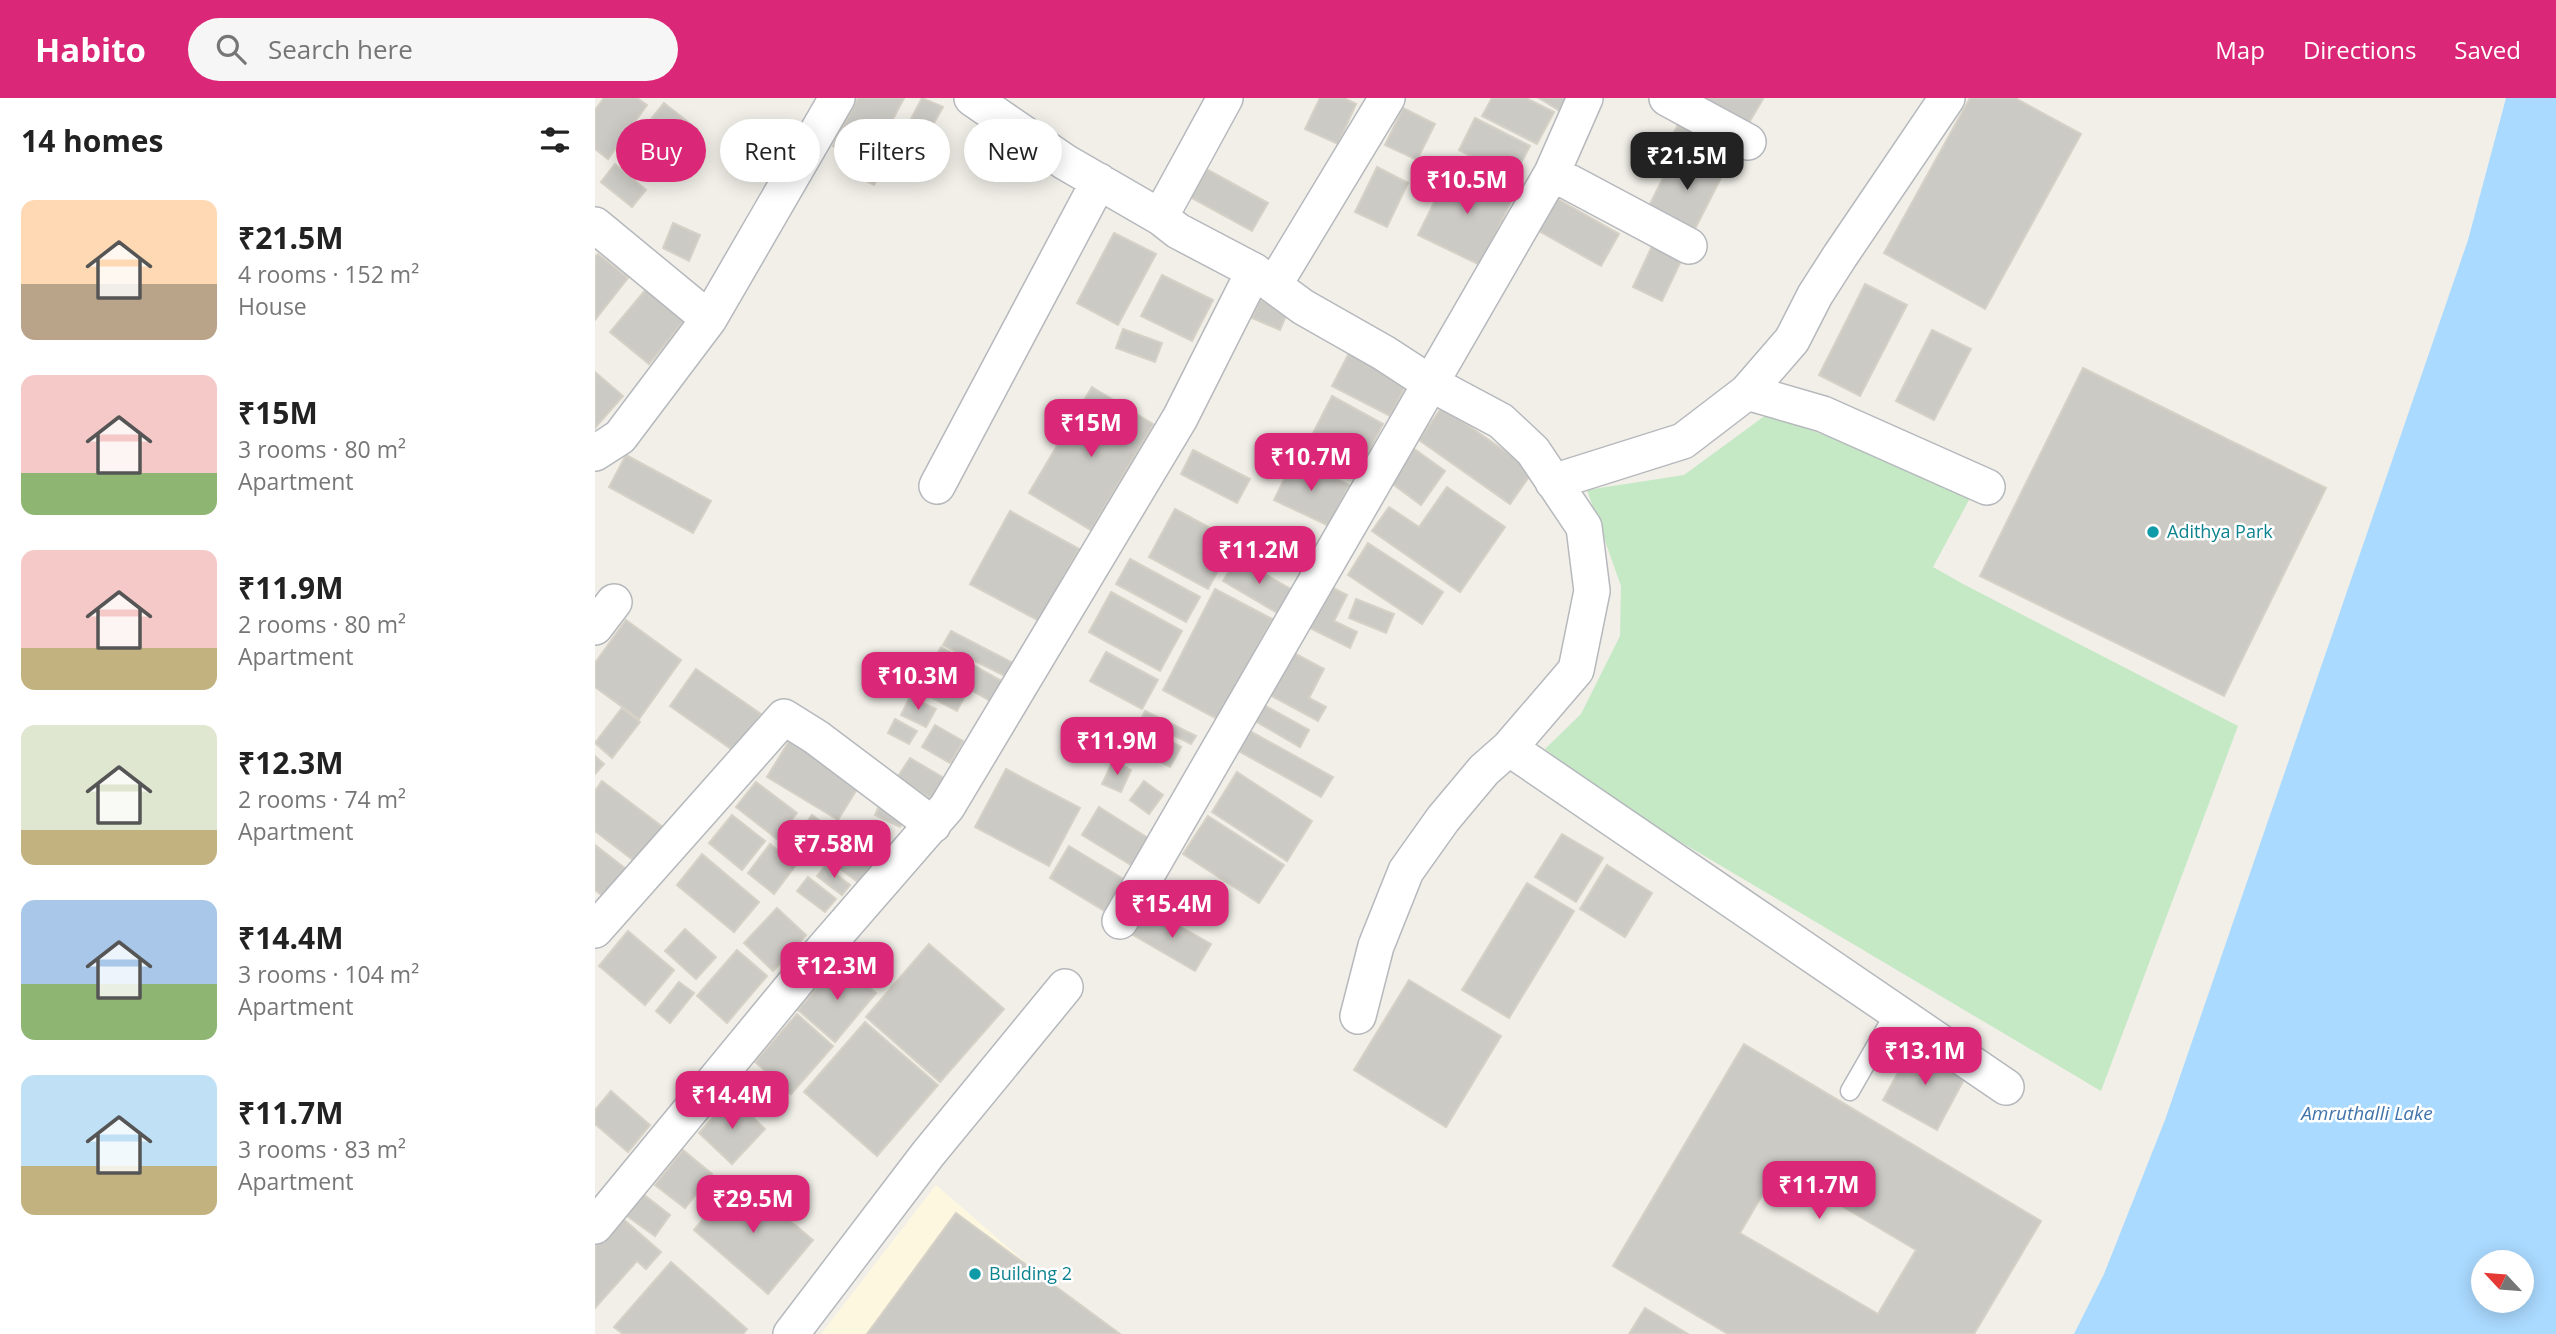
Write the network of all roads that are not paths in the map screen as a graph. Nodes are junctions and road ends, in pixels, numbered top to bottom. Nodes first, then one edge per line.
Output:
1 (837, 98) edge
2 (1225, 98) edge
3 (1387, 98) edge
4 (1585, 98) edge
5 (1667, 98) edge
6 (1947, 98) edge
7 (993, 105) edge
8 (1748, 142) dead end
9 (1552, 173) junction
10 (1099, 181) junction
11 (1160, 217) junction
12 (595, 225) edge
13 (1689, 246) dead end
14 (1264, 278) junction
15 (709, 318) junction
16 (1430, 383) junction
17 (1747, 392) junction
18 (595, 453) edge
19 (1553, 482) junction
20 (937, 486) dead end
21 (1987, 487) dead end
22 (1509, 748) junction
23 (933, 825) junction
24 (1120, 921) dead end
25 (595, 930) edge
26 (1065, 987) dead end
27 (1896, 1010) junction
28 (1358, 1016) dead end
29 (2007, 1087) dead end
30 (1850, 1091) dead end
31 (595, 1226) edge
32 (791, 1334) edge

1 - 15 street
2 - 11 street
3 - 14 street
4 - 9 street
5 - 8 street
6 - 17 street
7 - 10 street
9 - 13 street
9 - 16 street
10 - 11 street
10 - 20 street
11 - 14 street
12 - 15 street
14 - 16 street
14 - 23 street
15 - 18 street
16 - 19 street
16 - 24 street
17 - 19 street
17 - 21 street
19 - 22 street
22 - 27 street
22 - 28 street
23 - 25 street
23 - 31 street
26 - 32 street
27 - 29 street
27 - 30 lane

